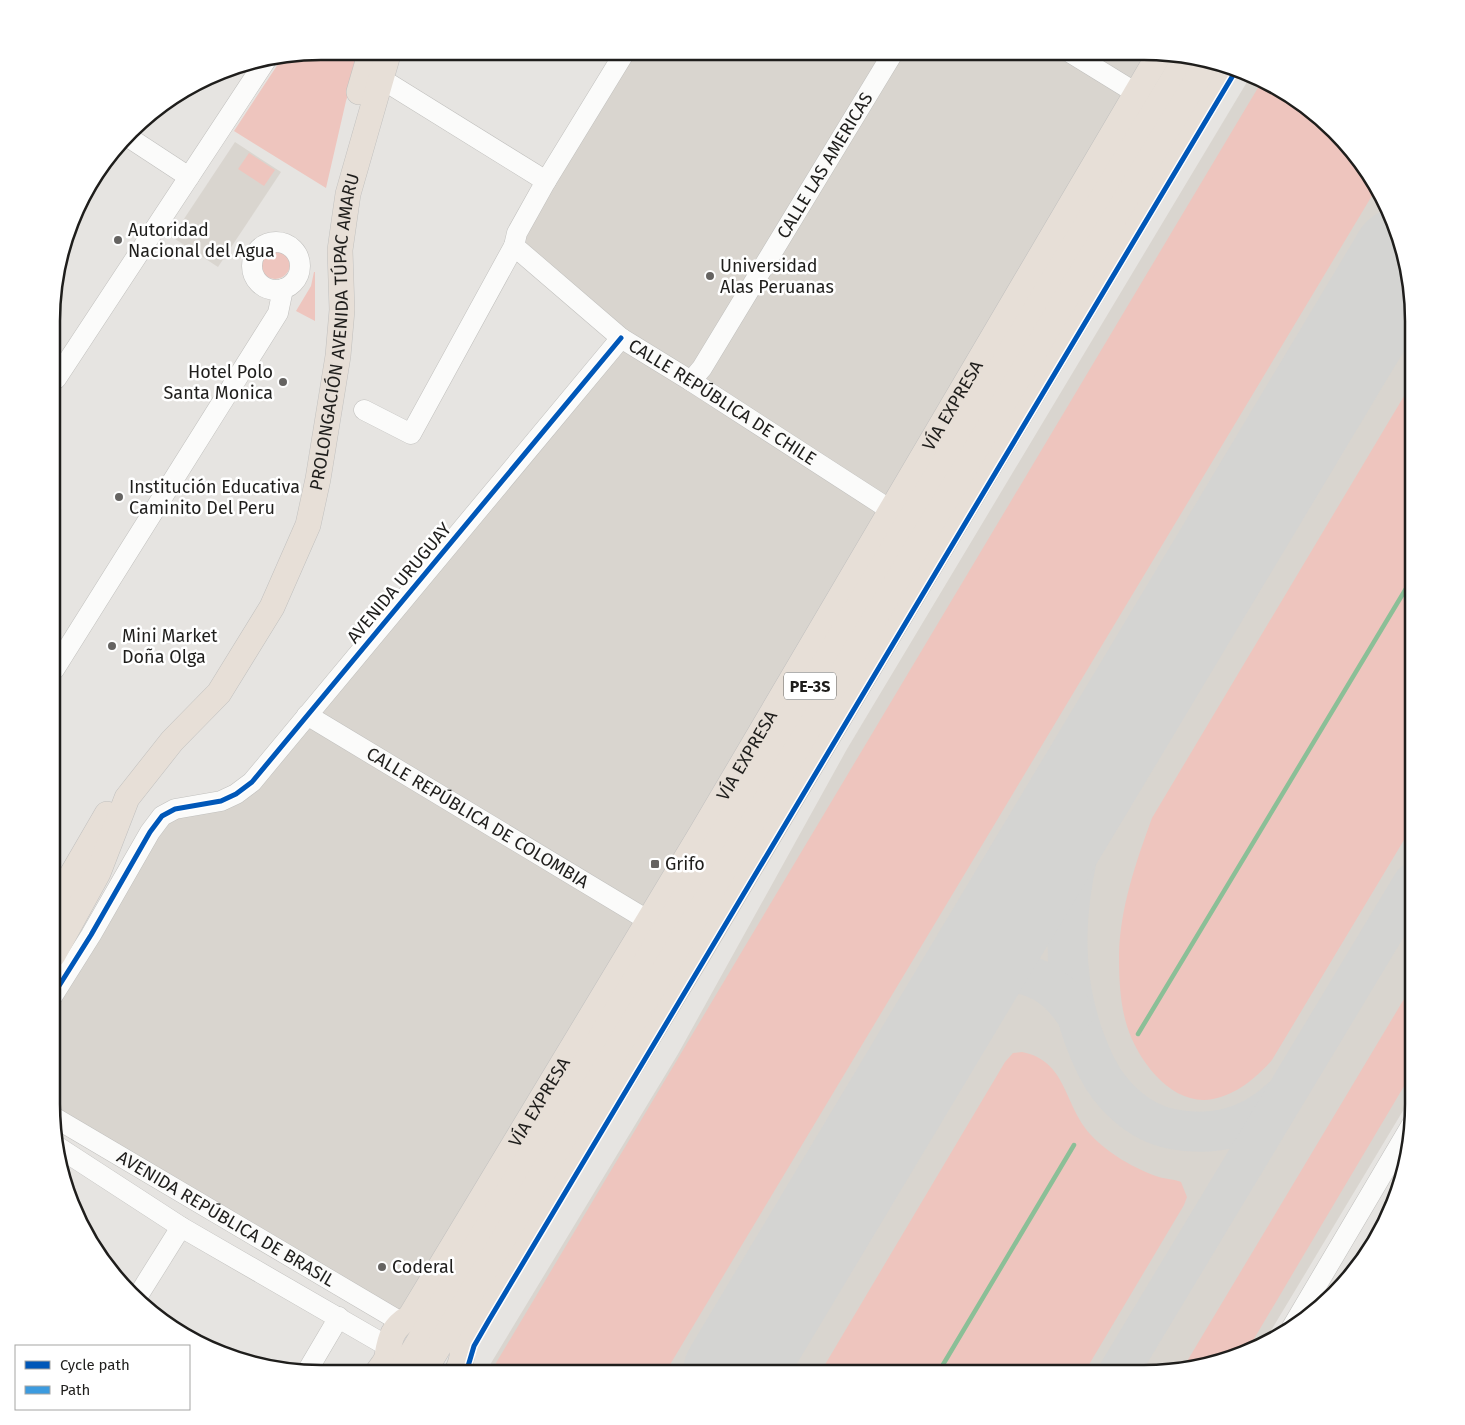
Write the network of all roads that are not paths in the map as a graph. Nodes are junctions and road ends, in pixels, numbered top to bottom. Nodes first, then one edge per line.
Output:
1 (368, 60) edge
2 (386, 60) edge
3 (618, 60) edge
4 (890, 60) edge
5 (1082, 60) edge
6 (1156, 61) edge
7 (1183, 63) edge
8 (261, 67) edge
9 (1204, 67) edge
10 (1224, 73) edge
11 (380, 78) junction
12 (1136, 93) junction
13 (133, 140) edge
14 (189, 177) junction
15 (546, 181) junction
16 (514, 246) junction
17 (283, 288) dead end
18 (621, 338) junction
19 (60, 373) edge
20 (691, 381) junction
21 (364, 410) dead end
22 (892, 511) junction
23 (60, 660) edge
24 (307, 715) junction
25 (754, 800) junction
26 (107, 815) junction
27 (702, 832) junction
28 (754, 862) junction
29 (60, 892) edge
30 (649, 921) junction
31 (60, 932) edge
32 (60, 935) edge
33 (621, 968) junction
34 (60, 984) edge
35 (672, 997) junction
36 (622, 1022) junction
37 (61, 1121) edge
38 (1403, 1140) edge
39 (64, 1151) edge
40 (176, 1189) junction
41 (160, 1213) junction
42 (181, 1227) junction
43 (140, 1293) edge
44 (1300, 1313) edge
45 (339, 1317) junction
46 (432, 1325) junction
47 (311, 1364) edge
48 (389, 1364) edge
49 (425, 1365) edge
50 (459, 1365) edge

1 - 26 main road, PROLONGACIÓN AVENIDA TÚPAC AMARU
2 - 11 main road, PROLONGACIÓN AVENIDA TÚPAC AMARU
3 - 15 street
4 - 20 street, CALLE LAS AMERICAS
5 - 12 street
6 - 12 main road, VÍA EXPRESA / PE-3S
7 - 25 main road, VÍA EXPRESA / PE-3S
8 - 14 street
9 - 25 main road, VÍA EXPRESA / PE-3S
10 - 28 main road, VÍA EXPRESA / PE-3S
11 - 15 street
11 - 32 main road, PROLONGACIÓN AVENIDA TÚPAC AMARU
12 - 22 main road, VÍA EXPRESA / PE-3S
13 - 14 street
14 - 19 street
15 - 16 street
16 - 18 street, CALLE REPÚBLICA DE CHILE
16 - 21 street
17 - 23 street
18 - 20 street, CALLE REPÚBLICA DE CHILE
18 - 24 street, AVENIDA URUGUAY
20 - 22 street, CALLE REPÚBLICA DE CHILE
22 - 27 main road, VÍA EXPRESA / PE-3S
24 - 30 street, CALLE REPÚBLICA DE COLOMBIA
24 - 34 street, AVENIDA URUGUAY
25 - 27 main road
25 - 28 main road
25 - 36 main road, VÍA EXPRESA / PE-3S
26 - 29 main road
26 - 31 main road
27 - 30 main road, VÍA EXPRESA / PE-3S
28 - 35 main road, VÍA EXPRESA / PE-3S
30 - 33 main road, VÍA EXPRESA / PE-3S
33 - 36 main road
33 - 46 main road, VÍA EXPRESA / PE-3S
35 - 36 main road
35 - 46 main road, VÍA EXPRESA / PE-3S
36 - 46 main road, VÍA EXPRESA / PE-3S
37 - 40 street, AVENIDA REPÚBLICA DE BRASIL
38 - 44 street
39 - 41 street, AVENIDA REPÚBLICA DE BRASIL
40 - 41 street
40 - 46 street, AVENIDA REPÚBLICA DE BRASIL
41 - 42 street, AVENIDA REPÚBLICA DE BRASIL
42 - 43 street
42 - 45 street, AVENIDA REPÚBLICA DE BRASIL
45 - 47 street
45 - 48 street, AVENIDA REPÚBLICA DE BRASIL
46 - 48 main road, VÍA EXPRESA / PE-3S
46 - 48 main road, VÍA EXPRESA / PE-3S
46 - 49 main road, VÍA EXPRESA / PE-3S
46 - 50 main road

